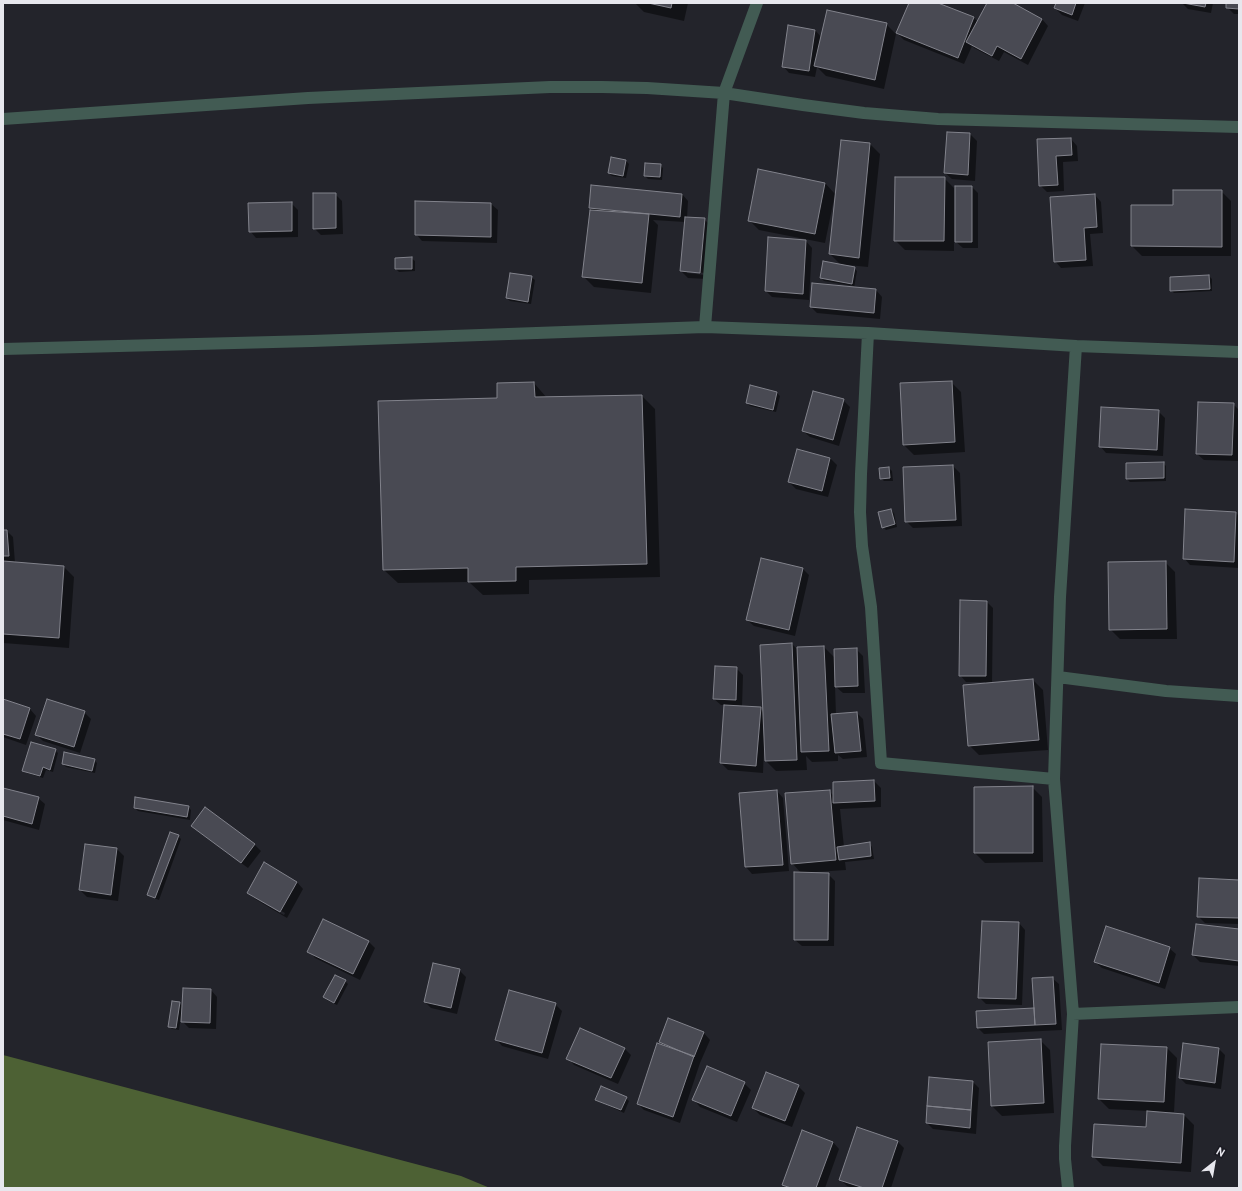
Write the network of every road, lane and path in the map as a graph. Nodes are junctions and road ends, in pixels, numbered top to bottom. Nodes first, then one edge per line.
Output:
1 (756, 3) edge
2 (724, 93) junction
3 (3, 119) edge
4 (1239, 127) edge
5 (705, 327) junction
6 (868, 333) junction
7 (1076, 346) junction
8 (3, 349) edge
9 (1239, 352) edge
10 (1058, 677) junction
11 (1239, 696) edge
12 (1054, 779) junction
13 (1239, 1007) edge
14 (1073, 1014) junction
15 (1068, 1188) edge

1 - 2 street
2 - 3 street
2 - 4 street
2 - 5 street
5 - 6 street
5 - 8 street
6 - 7 street
6 - 12 street
7 - 9 street
7 - 10 street
10 - 11 street
10 - 12 street
12 - 14 street
13 - 14 street
14 - 15 street

